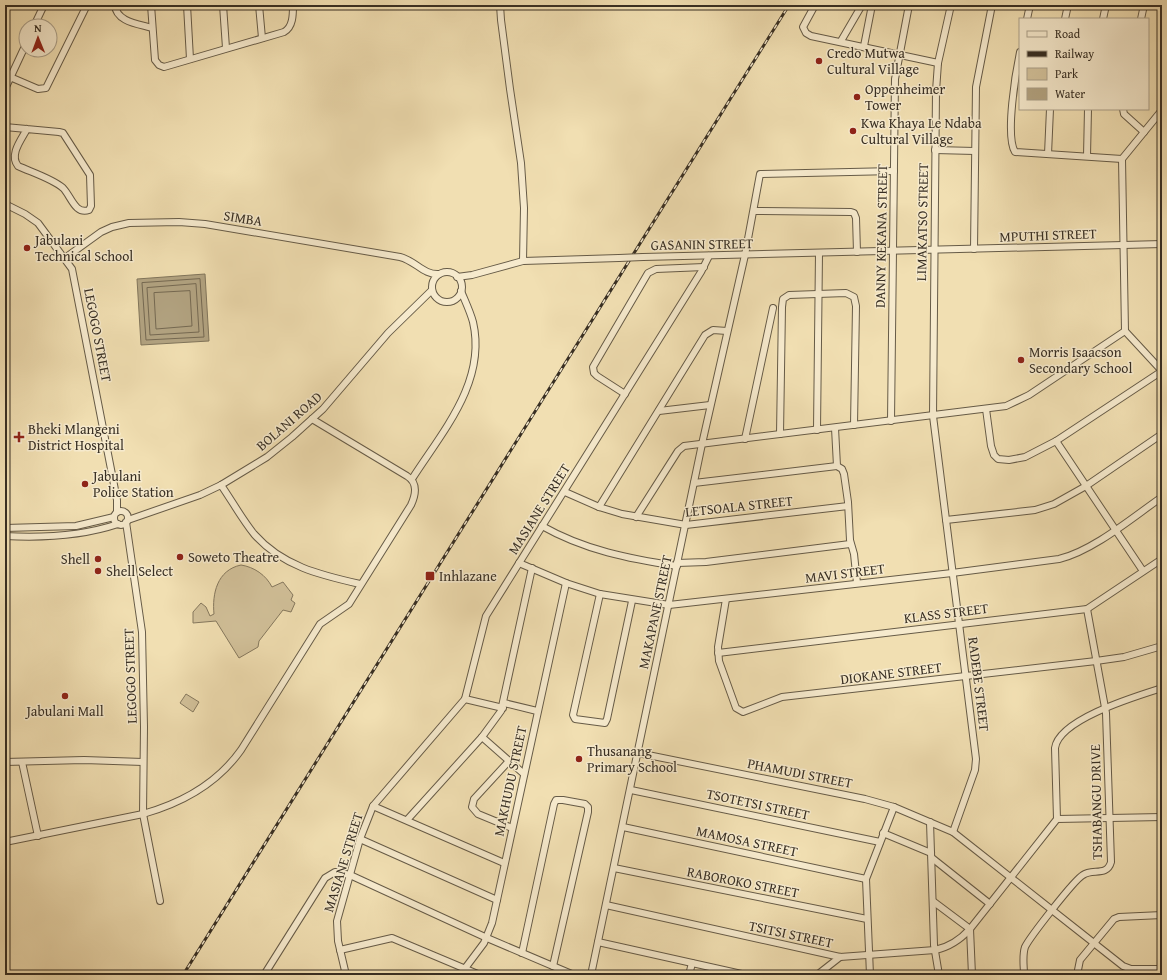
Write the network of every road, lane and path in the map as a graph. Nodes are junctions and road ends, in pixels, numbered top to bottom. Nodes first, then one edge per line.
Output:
1 (44, 5) edge
2 (87, 5) edge
3 (115, 5) edge
4 (151, 5) edge
5 (187, 5) edge
6 (223, 5) edge
7 (259, 5) edge
8 (294, 5) edge
9 (500, 5) edge
10 (816, 5) edge
11 (862, 5) edge
12 (872, 5) edge
13 (909, 5) edge
14 (951, 5) edge
15 (992, 5) edge
16 (1030, 5) edge
17 (1068, 5) edge
18 (1106, 5) edge
19 (1144, 5) edge
20 (38, 18) edge
21 (1027, 18) edge
22 (1065, 18) edge
23 (1103, 18) edge
24 (1141, 18) edge
25 (152, 28) junction
26 (262, 38) junction
27 (841, 41) junction
28 (864, 46) junction
29 (226, 48) junction
30 (899, 54) junction
31 (19, 58) edge
32 (1019, 58) edge
33 (190, 59) junction
34 (938, 63) junction
35 (10, 77) junction
36 (5, 88) edge
37 (1050, 110) edge
38 (1088, 110) edge
39 (1123, 110) edge
40 (1162, 110) edge
41 (5, 127) edge
42 (27, 129) junction
43 (1144, 132) junction
44 (935, 150) junction
45 (975, 151) junction
46 (1048, 154) junction
47 (1086, 156) junction
48 (1122, 159) junction
49 (894, 171) junction
50 (5, 204) edge
51 (754, 212) junction
52 (1162, 244) edge
53 (1124, 245) junction
54 (974, 249) junction
55 (934, 250) junction
56 (857, 252) junction
57 (893, 252) junction
58 (819, 253) junction
59 (745, 255) junction
60 (709, 256) junction
61 (65, 258) junction
62 (523, 261) junction
63 (704, 267) junction
64 (422, 270) junction
65 (439, 274) junction
66 (472, 275) junction
67 (457, 277) junction
68 (432, 287) junction
69 (461, 288) junction
70 (819, 294) junction
71 (436, 297) junction
72 (455, 299) junction
73 (420, 303) junction
74 (468, 307) junction
75 (773, 308) dead end
76 (781, 318) junction
77 (770, 322) junction
78 (727, 331) junction
79 (1125, 331) junction
80 (1162, 371) edge
81 (625, 394) junction
82 (710, 405) junction
83 (986, 410) junction
84 (659, 411) junction
85 (933, 416) junction
86 (312, 420) junction
87 (891, 421) junction
88 (854, 426) junction
89 (836, 428) junction
90 (817, 430) junction
91 (780, 434) junction
92 (1162, 434) edge
93 (745, 439) junction
94 (1056, 441) junction
95 (702, 444) junction
96 (837, 466) junction
97 (412, 479) junction
98 (694, 483) junction
99 (221, 485) junction
100 (1086, 486) junction
101 (564, 492) junction
102 (1162, 497) edge
103 (845, 506) junction
104 (598, 507) junction
105 (122, 518) junction
106 (636, 518) junction
107 (946, 520) junction
108 (686, 525) junction
109 (542, 526) junction
110 (5, 528) edge
111 (1116, 529) junction
112 (5, 536) edge
113 (850, 544) junction
114 (1162, 559) edge
115 (519, 563) junction
116 (677, 564) junction
117 (532, 568) junction
118 (1143, 571) junction
119 (952, 573) junction
120 (566, 583) junction
121 (360, 584) junction
122 (857, 584) junction
123 (600, 594) junction
124 (726, 600) junction
125 (632, 601) junction
126 (669, 605) junction
127 (1087, 609) junction
128 (960, 624) junction
129 (1162, 646) edge
130 (718, 653) junction
131 (1096, 661) junction
132 (966, 676) junction
133 (1162, 688) edge
134 (465, 699) junction
135 (503, 706) junction
136 (1105, 708) junction
137 (537, 711) junction
138 (482, 737) junction
139 (638, 753) junction
140 (509, 761) junction
141 (5, 762) edge
142 (22, 762) junction
143 (143, 762) junction
144 (524, 774) junction
145 (631, 790) junction
146 (373, 806) junction
147 (894, 807) junction
148 (143, 814) junction
149 (1162, 817) edge
150 (1110, 818) junction
151 (1057, 819) junction
152 (407, 820) junction
153 (930, 822) junction
154 (512, 828) junction
155 (622, 828) junction
156 (954, 832) junction
157 (884, 833) junction
158 (38, 836) junction
159 (360, 839) junction
160 (5, 842) edge
161 (880, 842) junction
162 (931, 856) junction
163 (504, 864) junction
164 (614, 868) junction
165 (350, 875) junction
166 (1012, 876) junction
167 (866, 879) junction
168 (497, 900) junction
169 (160, 901) dead end
170 (934, 902) junction
171 (990, 904) junction
172 (606, 905) junction
173 (1052, 910) junction
174 (1162, 915) edge
175 (867, 919) junction
176 (970, 929) junction
177 (487, 938) junction
178 (598, 942) junction
179 (1093, 942) junction
180 (340, 950) junction
181 (935, 950) junction
182 (522, 953) junction
183 (868, 954) junction
184 (840, 957) junction
185 (692, 963) junction
186 (553, 966) junction
187 (465, 968) junction
188 (1162, 969) edge
189 (1131, 972) edge
190 (264, 975) edge
191 (346, 975) edge
192 (460, 975) edge
193 (480, 975) edge
194 (574, 975) edge
195 (591, 975) edge
196 (689, 975) edge
197 (746, 975) edge
198 (817, 975) edge
199 (870, 975) edge
200 (939, 975) edge
201 (972, 975) edge
202 (1024, 975) edge
203 (1077, 975) edge

1 - 20 street
2 - 35 street
3 - 25 street
4 - 25 street
5 - 33 street
6 - 29 street
7 - 26 street
8 - 26 street
9 - 62 street
10 - 27 street
11 - 27 street
12 - 28 street
13 - 30 street, DANNY KEKANA STREET
14 - 34 street, LIMAKATSO STREET
15 - 45 street
16 - 21 street
17 - 22 street
18 - 23 street
19 - 24 street
25 - 33 street
26 - 29 street
27 - 28 street
28 - 30 street
29 - 33 street
30 - 34 street
30 - 49 street, DANNY KEKANA STREET
31 - 35 street
32 - 46 street
34 - 44 street, LIMAKATSO STREET
35 - 36 street
37 - 46 street
38 - 47 street
39 - 43 street
40 - 43 street
41 - 42 street
42 - 42 street
43 - 48 street
44 - 45 street
44 - 55 street, LIMAKATSO STREET
45 - 54 street
46 - 47 street
47 - 48 street
48 - 53 street
49 - 51 street, MAKAPANE STREET
49 - 57 street, DANNY KEKANA STREET
50 - 61 street, LEGOGO STREET
51 - 56 street
51 - 59 street, MAKAPANE STREET
52 - 53 street, MPUTHI STREET
53 - 54 street, MPUTHI STREET
53 - 79 street
54 - 55 street, MPUTHI STREET
55 - 57 street, GASANIN STREET
55 - 85 street, LIMAKATSO STREET
56 - 57 street, GASANIN STREET
56 - 58 street, GASANIN STREET
57 - 87 street, DANNY KEKANA STREET
58 - 59 street, GASANIN STREET
58 - 70 street
59 - 60 street, GASANIN STREET
59 - 78 street, MAKAPANE STREET
60 - 62 street, GASANIN STREET, bridge
60 - 63 street, MASIANE STREET
61 - 64 street, SIMBA
61 - 105 street, LEGOGO STREET
62 - 66 street, GASANIN STREET
63 - 81 street, MASIANE STREET
63 - 81 street
64 - 65 street
64 - 68 street
65 - 67 street
65 - 68 street
66 - 67 street, GASANIN STREET
66 - 69 street, GASANIN STREET
67 - 69 street
68 - 71 street
68 - 73 street, BOLANI ROAD
69 - 72 street
69 - 74 street
70 - 76 street
70 - 88 street
70 - 90 street
71 - 72 street
71 - 73 street, BOLANI ROAD
72 - 74 street
73 - 86 street, BOLANI ROAD
74 - 97 street
75 - 77 street
76 - 77 street
76 - 91 street
77 - 93 street
78 - 82 street, MAKAPANE STREET
78 - 84 street
79 - 80 street
79 - 83 street
80 - 94 street
81 - 101 street, MASIANE STREET
82 - 84 street
82 - 95 street, MAKAPANE STREET
83 - 85 street
83 - 94 street
84 - 104 street
85 - 87 street
85 - 107 street, RADEBE STREET
86 - 97 street
86 - 99 street, BOLANI ROAD
87 - 88 street
88 - 89 street
89 - 90 street
89 - 96 street
90 - 91 street
91 - 93 street
92 - 100 street
93 - 95 street
94 - 100 street
95 - 98 street, MAKAPANE STREET
95 - 106 street
96 - 98 street
96 - 103 street
97 - 121 street
98 - 108 street, MAKAPANE STREET
99 - 105 street, BOLANI ROAD
99 - 121 street
100 - 107 street
100 - 111 street
101 - 104 street, LETSOALA STREET
101 - 109 street, MASIANE STREET
102 - 111 street, MAVI STREET
103 - 108 street, LETSOALA STREET
103 - 113 street
104 - 106 street, LETSOALA STREET
105 - 110 street, BOLANI ROAD
105 - 112 street, BOLANI ROAD
105 - 143 street, LEGOGO STREET
106 - 108 street, LETSOALA STREET
107 - 119 street, RADEBE STREET
108 - 116 street, MAKAPANE STREET
109 - 115 street, MASIANE STREET
109 - 116 street
111 - 118 street
111 - 119 street, MAVI STREET
113 - 116 street
113 - 122 street
114 - 118 street, KLASS STREET
115 - 117 street, MAVI STREET
115 - 134 street, MASIANE STREET
116 - 126 street, MAKAPANE STREET
117 - 120 street, MAVI STREET
117 - 135 street
118 - 127 street, KLASS STREET
119 - 122 street, MAVI STREET
119 - 128 street, RADEBE STREET
120 - 123 street, MAVI STREET
120 - 137 street, MAKHUDU STREET
121 - 148 street
122 - 124 street, MAVI STREET
123 - 125 street, MAVI STREET
123 - 125 street
124 - 126 street, MAVI STREET
124 - 130 street, DIOKANE STREET
125 - 126 street, MAVI STREET
126 - 139 street, MAKAPANE STREET
127 - 128 street, KLASS STREET
127 - 131 street, TSHABANGU DRIVE
128 - 130 street, KLASS STREET
128 - 132 street, RADEBE STREET
129 - 131 street, DIOKANE STREET
130 - 132 street, DIOKANE STREET
131 - 132 street, DIOKANE STREET
131 - 136 street, TSHABANGU DRIVE
132 - 156 street, RADEBE STREET
133 - 136 street
134 - 135 street
134 - 146 street, MASIANE STREET
135 - 137 street
135 - 138 street
136 - 150 street, TSHABANGU DRIVE
136 - 151 street
137 - 144 street, MAKHUDU STREET
138 - 140 street
138 - 152 street
139 - 145 street, MAKAPANE STREET
139 - 147 street, PHAMUDI STREET
140 - 144 street
140 - 154 street
141 - 142 street
142 - 143 street
142 - 158 street
143 - 148 street, LEGOGO STREET
144 - 154 street, MAKHUDU STREET
145 - 155 street, MAKAPANE STREET
145 - 161 street, TSOTETSI STREET
146 - 152 street
146 - 159 street, MASIANE STREET
147 - 153 street, PHAMUDI STREET
147 - 157 street
148 - 158 street
148 - 169 street, LEGOGO STREET
149 - 150 street
150 - 151 street
150 - 173 street, TSHABANGU DRIVE
151 - 166 street, TSITSI STREET
152 - 163 street
153 - 156 street, PHAMUDI STREET
153 - 162 street
154 - 163 street, MAKHUDU STREET
155 - 164 street, MAKAPANE STREET
155 - 167 street, MAMOSA STREET
156 - 166 street, PHAMUDI STREET
157 - 161 street
157 - 162 street
158 - 160 street
159 - 165 street, MASIANE STREET
159 - 168 street
161 - 167 street
162 - 170 street
162 - 171 street
163 - 168 street, MAKHUDU STREET
164 - 172 street, MAKAPANE STREET
164 - 175 street, RABOROKO STREET
165 - 177 street
165 - 180 street, MASIANE STREET
165 - 190 street
166 - 171 street, TSITSI STREET
166 - 173 street, PHAMUDI STREET
167 - 175 street
168 - 177 street, MAKHUDU STREET
170 - 176 street
170 - 181 street
171 - 176 street, TSITSI STREET
172 - 178 street, MAKAPANE STREET
172 - 184 street, TSITSI STREET
173 - 179 street, PHAMUDI STREET
173 - 202 street, TSHABANGU DRIVE
174 - 179 street
175 - 183 street
176 - 181 street, TSITSI STREET
176 - 201 street
177 - 182 street
177 - 187 street, MAKHUDU STREET
178 - 185 street
178 - 195 street, MAKAPANE STREET
179 - 189 street, PHAMUDI STREET
179 - 203 street
180 - 187 street
180 - 191 street, MASIANE STREET
181 - 183 street, TSITSI STREET
181 - 200 street
182 - 186 street
182 - 186 street
183 - 184 street, TSITSI STREET
183 - 199 street
184 - 198 street
185 - 196 street
185 - 197 street
186 - 194 street
187 - 192 street, MAKHUDU STREET
187 - 193 street
188 - 189 street

